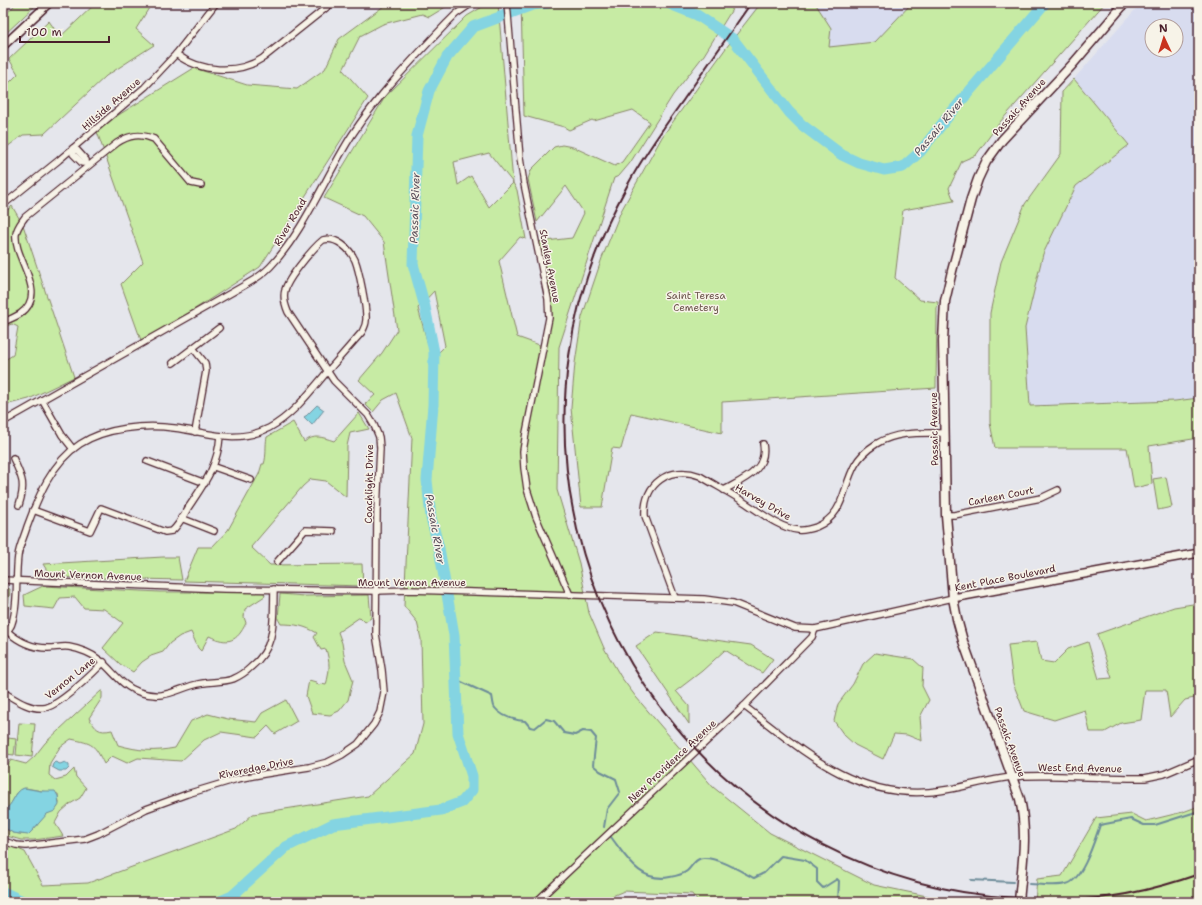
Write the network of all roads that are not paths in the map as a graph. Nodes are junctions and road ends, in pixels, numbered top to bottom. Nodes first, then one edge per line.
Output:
1 (49, 3) edge
2 (216, 3) edge
3 (332, 3) edge
4 (472, 3) edge
5 (506, 3) edge
6 (1125, 3) edge
7 (3, 46) edge
8 (176, 54) junction
9 (74, 149) junction
10 (87, 165) junction
11 (201, 185) dead end
12 (3, 205) edge
13 (3, 322) edge
14 (219, 328) dead end
15 (193, 348) junction
16 (173, 363) dead end
17 (327, 372) junction
18 (42, 400) junction
19 (3, 422) edge
20 (195, 432) junction
21 (944, 433) junction
22 (220, 436) junction
23 (763, 444) dead end
24 (73, 449) junction
25 (13, 458) dead end
26 (147, 461) dead end
27 (214, 467) junction
28 (251, 480) dead end
29 (204, 483) junction
30 (724, 490) junction
31 (1058, 490) dead end
32 (19, 505) dead end
33 (33, 510) junction
34 (946, 515) junction
35 (182, 518) junction
36 (214, 531) dead end
37 (333, 531) dead end
38 (1199, 553) edge
39 (277, 562) dead end
40 (3, 580) edge
41 (16, 581) junction
42 (274, 589) junction
43 (376, 591) junction
44 (570, 596) junction
45 (675, 598) junction
46 (953, 598) junction
47 (815, 629) junction
48 (5, 633) edge
49 (104, 662) junction
50 (3, 692) edge
51 (744, 706) junction
52 (1199, 759) edge
53 (1013, 777) junction
54 (3, 841) edge
55 (536, 902) edge
56 (1020, 902) edge

1 - 7 street
2 - 8 street, Hillside Avenue
3 - 8 street
4 - 18 street, River Road
5 - 44 street, Stanley Avenue
6 - 21 main road, Passaic Avenue
8 - 9 street, Hillside Avenue
9 - 10 street
9 - 12 street, Hillside Avenue
10 - 11 street
10 - 13 street
14 - 15 street
15 - 16 street
15 - 20 street
17 - 17 street, Coachlight Drive
17 - 22 street
17 - 43 street, Coachlight Drive
18 - 19 street, River Road
18 - 24 street
20 - 22 street
20 - 24 street
21 - 30 street, Harvey Drive
21 - 34 main road, Passaic Avenue
22 - 27 street
23 - 30 street
24 - 33 street
25 - 32 street
26 - 29 street
27 - 28 street
27 - 29 street
29 - 35 street
30 - 45 street, Harvey Drive
31 - 34 street, Carleen Court
33 - 35 street
33 - 41 street
34 - 46 main road, Passaic Avenue
35 - 36 street
37 - 39 street
38 - 46 street, Kent Place Boulevard
40 - 41 street, Mount Vernon Avenue
41 - 42 street, Mount Vernon Avenue
41 - 48 street
42 - 43 street, Mount Vernon Avenue
42 - 49 street
43 - 44 street, Mount Vernon Avenue
43 - 54 street, Riveredge Drive
44 - 45 street, Mount Vernon Avenue
45 - 47 street, Mount Vernon Avenue
46 - 47 street, Kent Place Boulevard
46 - 53 main road, Passaic Avenue
47 - 51 street, New Providence Avenue
48 - 49 street
49 - 50 street, Vernon Lane
51 - 53 street, West End Avenue
51 - 55 street, New Providence Avenue
52 - 53 street, West End Avenue
53 - 56 main road, Passaic Avenue

